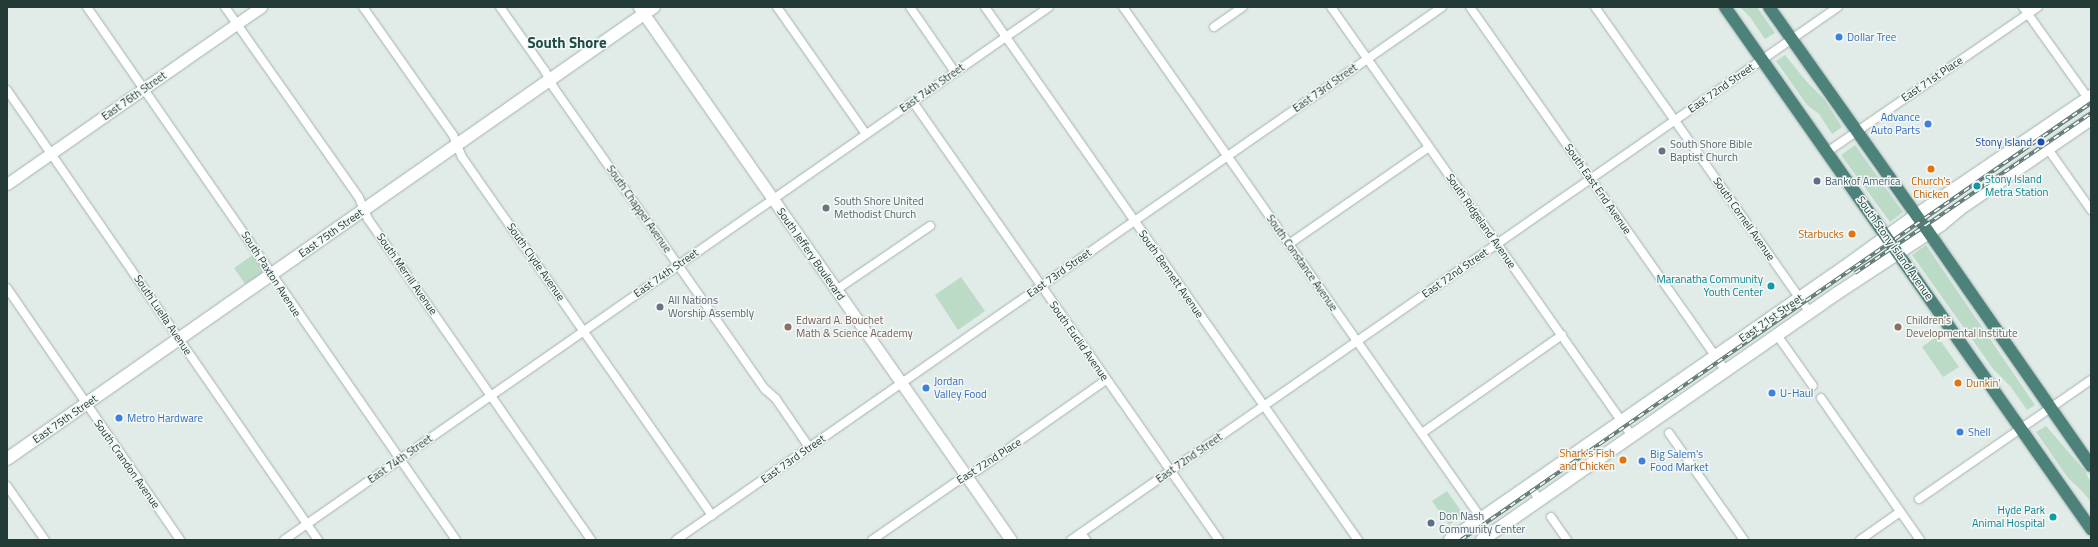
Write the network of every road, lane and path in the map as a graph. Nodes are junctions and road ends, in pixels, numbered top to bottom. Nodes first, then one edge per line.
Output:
1 (87, 7) edge
2 (225, 7) edge
3 (261, 7) edge
4 (363, 7) edge
5 (500, 7) edge
6 (654, 7) edge
7 (777, 7) edge
8 (910, 7) edge
9 (985, 7) edge
10 (1049, 7) edge
11 (1123, 7) edge
12 (1243, 7) edge
13 (1330, 7) edge
14 (1442, 7) edge
15 (1470, 7) edge
16 (1594, 7) edge
17 (1725, 7) edge
18 (1769, 7) edge
19 (1838, 7) edge
20 (2038, 7) edge
21 (2025, 10) edge
22 (641, 11) edge
23 (237, 24) junction
24 (1214, 27) dead end
25 (1006, 37) junction
26 (1792, 39) junction
27 (1367, 59) junction
28 (1762, 60) junction
29 (955, 72) junction
30 (550, 80) junction
31 (144, 89) junction
32 (7, 90) edge
33 (2089, 97) edge
34 (913, 102) junction
35 (2091, 119) edge
36 (1674, 120) junction
37 (1857, 131) junction
38 (866, 134) junction
39 (457, 145) junction
40 (1429, 147) junction
41 (2048, 149) junction
42 (1827, 152) junction
43 (51, 154) junction
44 (1228, 156) junction
45 (1590, 179) junction
46 (7, 184) edge
47 (773, 200) junction
48 (364, 210) junction
49 (2091, 210) edge
50 (1916, 215) junction
51 (1134, 221) junction
52 (930, 226) dead end
53 (1929, 233) junction
54 (1887, 236) junction
55 (1289, 244) junction
56 (1497, 244) junction
57 (1899, 253) junction
58 (678, 265) junction
59 (273, 273) junction
60 (1040, 286) junction
61 (7, 288) edge
62 (836, 290) junction
63 (1800, 298) junction
64 (1810, 312) junction
65 (584, 331) junction
66 (1777, 335) junction
67 (1562, 336) junction
68 (180, 338) junction
69 (1357, 341) junction
70 (1716, 356) junction
71 (1726, 371) junction
72 (1106, 380) junction
73 (2091, 380) edge
74 (901, 383) junction
75 (1813, 386) dead end
76 (491, 396) junction
77 (1821, 398) dead end
78 (87, 403) junction
79 (1263, 406) junction
80 (2051, 408) junction
81 (1621, 421) junction
82 (2022, 428) junction
83 (1422, 433) junction
84 (1669, 433) dead end
85 (1632, 436) junction
86 (809, 447) junction
87 (7, 459) edge
88 (399, 459) junction
89 (2091, 466) edge
90 (1170, 471) junction
91 (967, 477) junction
92 (1529, 485) junction
93 (7, 486) edge
94 (1919, 499) dead end
95 (1540, 500) junction
96 (1900, 512) junction
97 (712, 515) junction
98 (1551, 517) dead end
99 (1481, 518) junction
100 (2089, 522) edge
101 (307, 524) junction
102 (1084, 536) edge
103 (45, 540) edge
104 (180, 540) edge
105 (284, 540) edge
106 (318, 540) edge
107 (456, 540) edge
108 (592, 540) edge
109 (676, 540) edge
110 (872, 540) edge
111 (1011, 540) edge
112 (1071, 540) edge
113 (1218, 540) edge
114 (1358, 540) edge
115 (1450, 540) edge
116 (1482, 540) edge
117 (1567, 540) edge
118 (1744, 540) edge
119 (1860, 540) edge
120 (1920, 540) edge

1 - 31 street, South Paxton Avenue
2 - 23 street, South Merrill Avenue
3 - 23 street, East 76th Street
4 - 39 street, South Clyde Avenue
5 - 30 street, South Chappel Avenue
6 - 22 main road, East 75th Street
7 - 38 street
8 - 29 street
9 - 25 street, South Bennett Avenue
10 - 25 street, East 74th Street
11 - 44 street, South Constance Avenue
12 - 24 street
13 - 27 street, South Ridgeland Avenue
14 - 27 street, East 73rd Street
15 - 45 street, South East End Avenue
16 - 36 street, South Cornell Avenue
17 - 28 highway, South Stony Island Avenue
18 - 26 highway
19 - 26 street, East 72nd Street
20 - 21 street, East 71st Place
21 - 33 street
21 - 37 street, East 71st Place
22 - 30 main road, East 75th Street
22 - 47 street, South Jeffery Boulevard
23 - 31 street, East 76th Street
23 - 48 street, South Merrill Avenue
25 - 29 street, East 74th Street
25 - 51 street, South Bennett Avenue
26 - 28 street, East 72nd Street
26 - 37 highway
27 - 40 street, South Ridgeland Avenue
27 - 44 street, East 73rd Street
28 - 36 street, East 72nd Street
28 - 42 highway, South Stony Island Avenue
29 - 34 street, East 74th Street
30 - 39 main road, East 75th Street
30 - 58 street, South Chappel Avenue
31 - 43 street, East 76th Street
31 - 59 street, South Paxton Avenue
32 - 43 street, South Luella Avenue
33 - 50 main road, East 71st Street
34 - 38 street, East 74th Street
34 - 60 street, South Euclid Avenue
35 - 41 main road, East 71st Street
36 - 45 street, East 72nd Street
36 - 63 street, South Cornell Avenue
37 - 42 street, East 71st Place
37 - 50 highway
38 - 47 street, East 74th Street
39 - 48 main road, East 75th Street
39 - 65 street, South Clyde Avenue
40 - 55 street
40 - 56 street, South Ridgeland Avenue
41 - 49 street
41 - 53 main road, East 71st Street
42 - 54 highway, South Stony Island Avenue
43 - 46 street, East 76th Street
43 - 68 street, South Luella Avenue
44 - 51 street, East 73rd Street
44 - 55 street, South Constance Avenue
45 - 56 street, East 72nd Street
45 - 70 street, South East End Avenue
47 - 58 street, East 74th Street
47 - 62 street, South Jeffery Boulevard
48 - 59 main road, East 75th Street
48 - 76 street, South Merrill Avenue
50 - 53 highway
50 - 54 main road, East 71st Street
51 - 60 street, East 73rd Street
51 - 79 street, South Bennett Avenue
52 - 62 street
53 - 57 main road, East 71st Street
53 - 80 highway
54 - 57 highway, South Stony Island Avenue
54 - 63 main road, East 71st Street
55 - 69 street, South Constance Avenue
56 - 67 street, South Ridgeland Avenue
56 - 69 street, East 72nd Street
57 - 64 main road, East 71st Street
57 - 82 highway, South Stony Island Avenue
58 - 65 street, East 74th Street
58 - 86 street, South Chappel Avenue
59 - 68 main road, East 75th Street
59 - 88 street, South Paxton Avenue
60 - 72 street, South Euclid Avenue
60 - 74 street, East 73rd Street
61 - 78 street, South Crandon Avenue
62 - 74 street, South Jeffery Boulevard
63 - 64 street, South Cornell Avenue
63 - 70 main road, East 71st Street
64 - 66 main road, East 71st Street
65 - 76 street, East 74th Street
65 - 97 street, South Clyde Avenue
66 - 71 main road, East 71st Street
66 - 75 street
67 - 81 street, South Ridgeland Avenue
67 - 83 street
68 - 78 main road, East 75th Street
68 - 101 street, South Luella Avenue
69 - 79 street, East 72nd Street
69 - 83 street, South Constance Avenue
70 - 71 street, South East End Avenue
70 - 81 main road, East 71st Street
71 - 85 main road, East 71st Street
72 - 90 street, South Euclid Avenue
72 - 91 street, East 72nd Place
73 - 80 street
74 - 86 street, East 73rd Street
74 - 91 street, South Jeffery Boulevard
76 - 88 street, East 74th Street
76 - 108 street, South Merrill Avenue
77 - 96 street
78 - 87 main road, East 75th Street
78 - 104 street, South Crandon Avenue
79 - 90 street, East 72nd Street
79 - 114 street, South Bennett Avenue
80 - 82 street
80 - 89 highway
81 - 85 street, South Ridgeland Avenue
81 - 92 main road, East 71st Street
82 - 94 street
82 - 100 highway, South Stony Island Avenue
83 - 99 street, South Constance Avenue
84 - 118 street
85 - 95 main road, East 71st Street
86 - 97 street, East 73rd Street
88 - 101 street, East 74th Street
88 - 107 street, South Paxton Avenue
90 - 102 street, East 72nd Street
90 - 113 street, South Euclid Avenue
91 - 110 street, East 72nd Place
91 - 111 street, South Jeffery Boulevard
92 - 95 street
92 - 99 main road, East 71st Street
93 - 103 street
95 - 116 main road, East 71st Street
96 - 119 street
96 - 120 street
97 - 109 street, East 73rd Street
98 - 117 street
99 - 115 main road, East 71st Street
101 - 105 street, East 74th Street
101 - 106 street, South Luella Avenue
102 - 112 street, East 72nd Street

